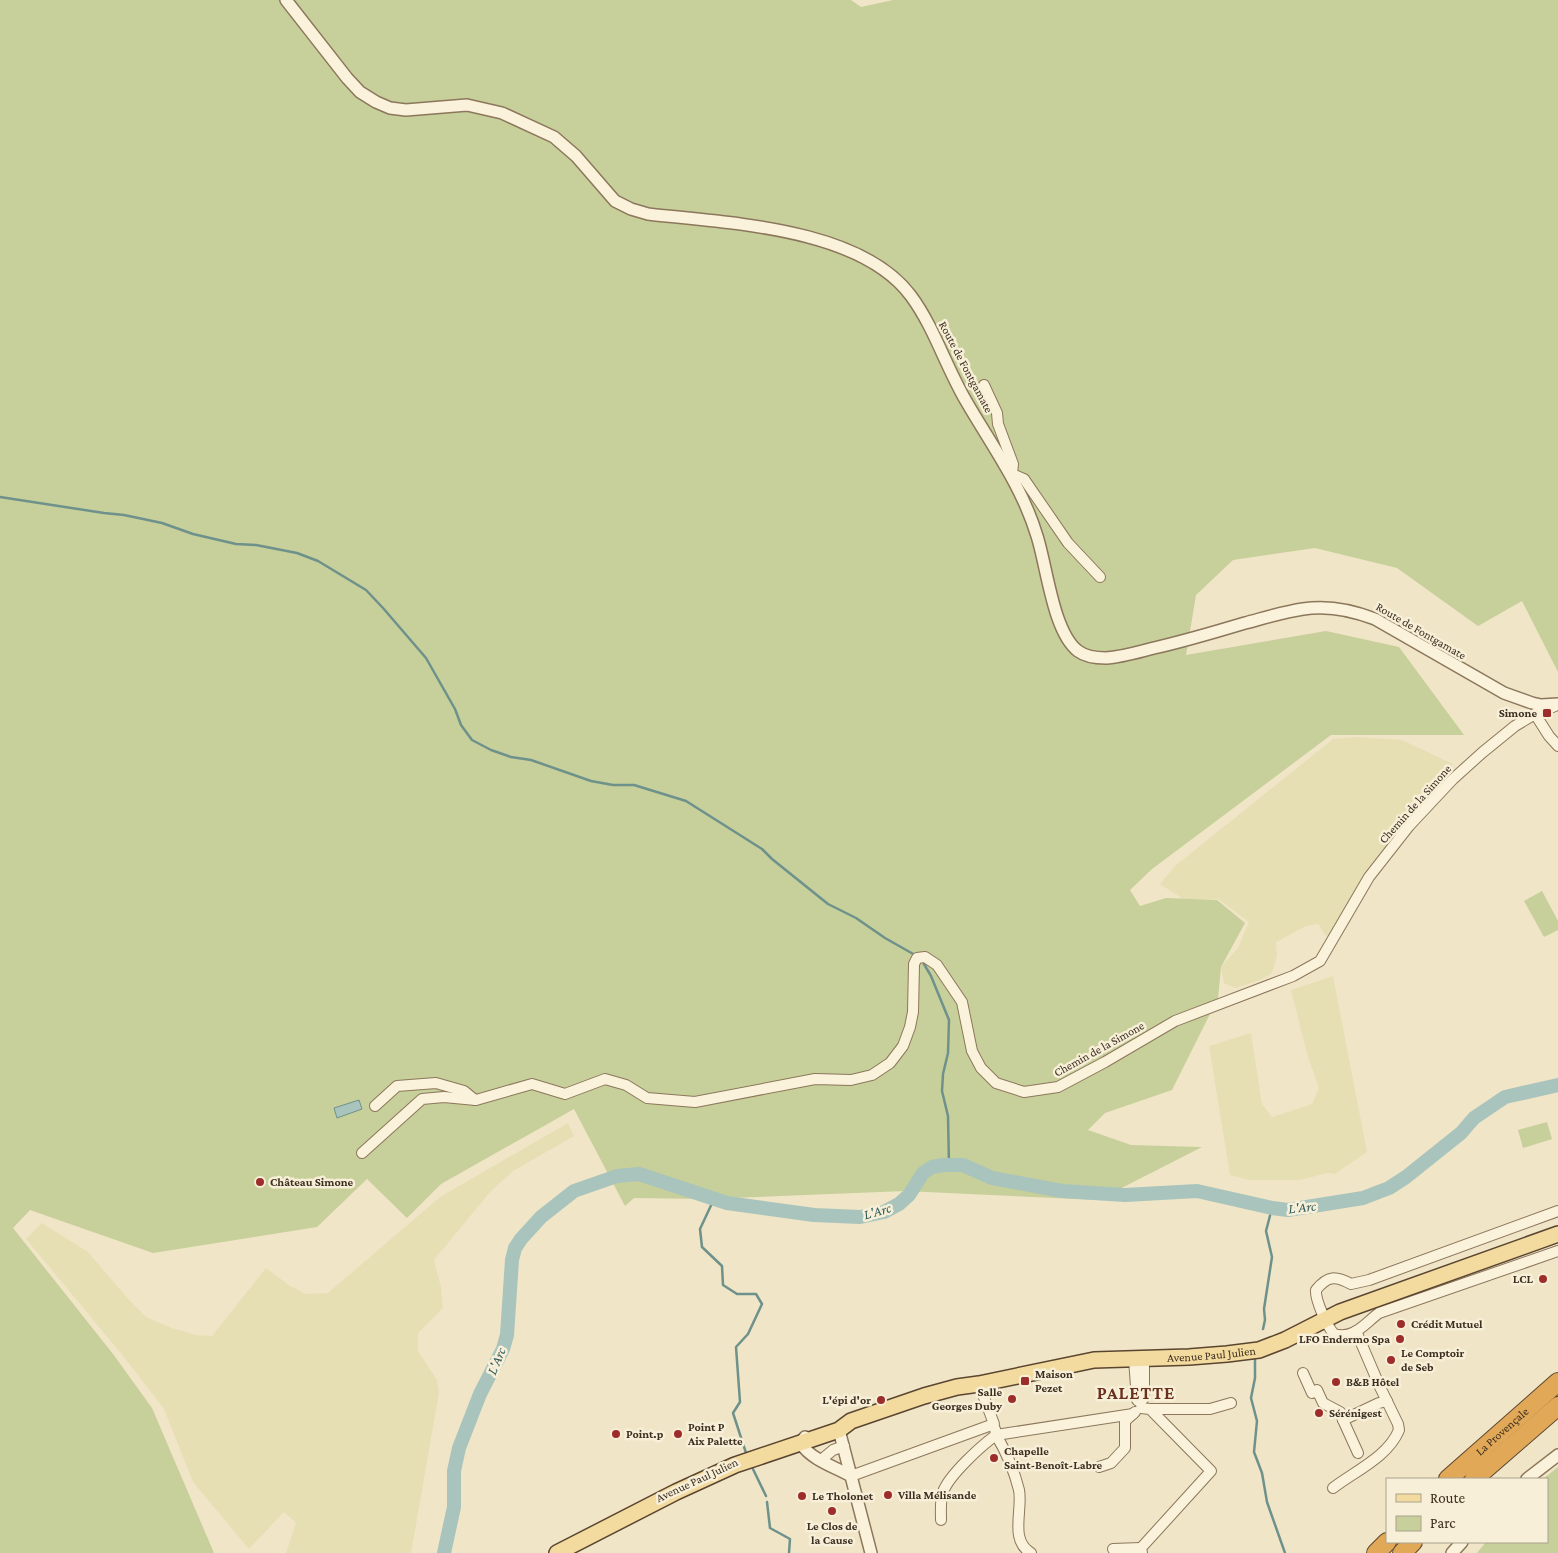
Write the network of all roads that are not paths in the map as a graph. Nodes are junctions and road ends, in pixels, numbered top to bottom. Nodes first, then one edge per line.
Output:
1 (286, 0) edge
2 (984, 385) dead end
3 (1012, 474) junction
4 (1100, 577) dead end
5 (1558, 705) edge
6 (1535, 714) junction
7 (1558, 746) edge
8 (476, 1100) junction
9 (375, 1106) dead end
10 (362, 1153) dead end
11 (1558, 1211) edge
12 (1558, 1234) edge
13 (1558, 1250) edge
14 (1326, 1319) junction
15 (1356, 1331) junction
16 (1139, 1359) junction
17 (1303, 1373) dead end
18 (1558, 1382) edge
19 (979, 1384) junction
20 (1387, 1401) junction
21 (1230, 1403) dead end
22 (1558, 1406) edge
23 (1141, 1408) junction
24 (1343, 1420) junction
25 (838, 1424) junction
26 (994, 1424) junction
27 (996, 1435) junction
28 (801, 1444) junction
29 (844, 1446) junction
30 (1358, 1453) dead end
31 (1558, 1455) edge
32 (749, 1458) junction
33 (822, 1460) junction
34 (734, 1464) junction
35 (1099, 1467) dead end
36 (851, 1476) junction
37 (1449, 1478) edge
38 (1475, 1478) edge
39 (1528, 1478) edge
40 (1333, 1488) dead end
41 (941, 1520) dead end
42 (1386, 1543) edge
43 (1412, 1543) edge
44 (1461, 1543) edge
45 (1113, 1548) dead end
46 (1142, 1551) edge
47 (547, 1553) edge
48 (557, 1553) edge
49 (871, 1553) edge
50 (1031, 1553) edge
51 (1376, 1553) edge
52 (1402, 1553) edge
53 (1452, 1553) edge

1 - 3 street, Route de Fontgamate
2 - 3 street
3 - 4 street
3 - 5 street, Route de Fontgamate
5 - 6 street, Chemin de la Simone
6 - 7 street
6 - 8 street, Chemin de la Simone
8 - 9 street
8 - 10 street, Chemin de la Simone
11 - 14 street
12 - 14 main road, Avenue Paul Julien
13 - 15 street
14 - 15 street
14 - 16 main road, Avenue Paul Julien
15 - 20 street
16 - 19 main road, Avenue Paul Julien
16 - 23 street
17 - 24 street
18 - 37 highway, La Provençale
19 - 25 main road, Avenue Paul Julien
19 - 26 street
20 - 24 street
20 - 40 street
21 - 23 street
22 - 38 highway, La Provençale
23 - 27 street
23 - 35 street
23 - 46 street
24 - 30 street
25 - 28 main road, Avenue Paul Julien
25 - 29 street
25 - 32 main road, Avenue Paul Julien
26 - 27 street
26 - 36 street
27 - 41 street
27 - 50 street
28 - 32 main road, Avenue Paul Julien
28 - 33 street
29 - 33 street
29 - 36 street
31 - 39 street
32 - 34 main road, Avenue Paul Julien
33 - 36 street
34 - 47 main road, Avenue Paul Julien
34 - 48 main road, Avenue Paul Julien
36 - 49 street
42 - 51 highway
43 - 52 highway
44 - 53 street
45 - 46 street

